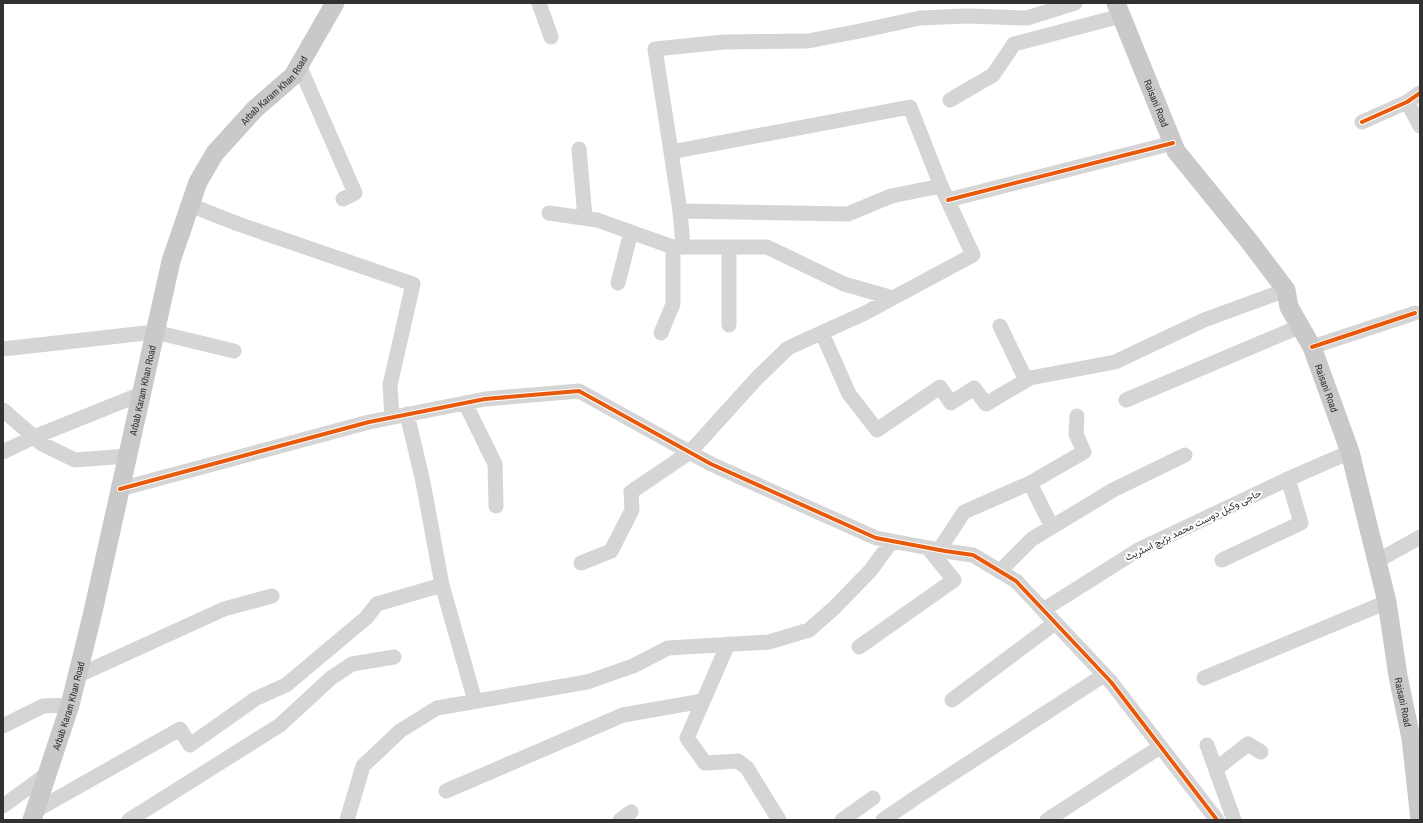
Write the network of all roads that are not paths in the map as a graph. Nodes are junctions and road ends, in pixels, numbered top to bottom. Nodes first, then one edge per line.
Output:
1 (335, 3) edge
2 (539, 3) edge
3 (1075, 3) edge
4 (1118, 9) edge
5 (551, 37) dead end
6 (299, 65) junction
7 (1420, 93) edge
8 (950, 100) dead end
9 (1407, 102) junction
10 (1362, 122) dead end
11 (1420, 126) edge
12 (1172, 143) junction
13 (580, 149) dead end
14 (671, 152) junction
15 (941, 186) junction
16 (343, 199) dead end
17 (948, 200) junction
18 (190, 205) junction
19 (680, 210) junction
20 (549, 213) dead end
21 (585, 218) junction
22 (631, 232) junction
23 (678, 247) junction
24 (728, 247) junction
25 (618, 283) dead end
26 (1286, 290) junction
27 (893, 298) junction
28 (1415, 313) dead end
29 (729, 325) dead end
30 (1000, 326) dead end
31 (1301, 326) junction
32 (155, 332) junction
33 (822, 332) junction
34 (661, 333) dead end
35 (1312, 347) junction
36 (3, 349) edge
37 (234, 351) dead end
38 (1026, 380) junction
39 (141, 394) junction
40 (1126, 400) dead end
41 (465, 403) junction
42 (3, 410) edge
43 (407, 414) junction
44 (1077, 416) dead end
45 (392, 417) junction
46 (34, 437) junction
47 (3, 452) edge
48 (690, 452) junction
49 (1350, 452) junction
50 (1185, 455) dead end
51 (127, 456) junction
52 (1288, 479) junction
53 (1030, 483) junction
54 (120, 489) junction
55 (496, 506) dead end
56 (1052, 527) junction
57 (1420, 537) edge
58 (892, 541) junction
59 (934, 549) junction
60 (1222, 560) dead end
61 (1377, 561) junction
62 (581, 563) dead end
63 (1000, 571) junction
64 (442, 585) junction
65 (272, 596) dead end
66 (1388, 602) junction
67 (1043, 610) junction
68 (1055, 623) junction
69 (728, 644) junction
70 (858, 648) dead end
71 (394, 657) dead end
72 (1104, 675) junction
73 (77, 676) junction
74 (1204, 678) dead end
75 (952, 700) dead end
76 (475, 701) junction
77 (703, 701) junction
78 (70, 705) junction
79 (3, 726) edge
80 (1207, 745) dead end
81 (1160, 747) junction
82 (1261, 752) dead end
83 (1216, 769) junction
84 (47, 774) junction
85 (446, 791) dead end
86 (873, 798) dead end
87 (3, 806) edge
88 (33, 815) edge
89 (129, 820) edge
90 (347, 820) edge
91 (779, 820) edge
92 (842, 820) edge
93 (883, 820) edge
94 (1047, 820) edge
95 (1217, 820) edge
96 (1234, 820) edge
97 (1420, 820) edge

1 - 6 main road, Arbab Karam Khan Road
2 - 5 street
3 - 14 street
4 - 8 street
4 - 12 main road, Raisani Road
6 - 16 street
6 - 18 main road, Arbab Karam Khan Road
7 - 9 street
9 - 10 street
9 - 11 street
12 - 17 street
12 - 26 main road, Raisani Road
13 - 21 street
14 - 15 street
14 - 19 street
15 - 17 street
15 - 19 street
17 - 27 street
18 - 32 main road, Arbab Karam Khan Road
18 - 45 street
19 - 23 street
20 - 21 street
21 - 22 street
22 - 23 street
22 - 25 street
23 - 24 street
23 - 34 street
24 - 27 street
24 - 29 street
26 - 31 main road, Raisani Road
26 - 38 street
27 - 33 street
28 - 35 street
30 - 38 street
31 - 35 main road, Raisani Road
31 - 40 street
32 - 36 street
32 - 37 street
32 - 39 main road, Arbab Karam Khan Road
33 - 38 street
33 - 48 street
35 - 49 main road, Raisani Road
39 - 46 street
39 - 51 main road, Arbab Karam Khan Road
41 - 43 street
41 - 48 street
41 - 55 street
42 - 46 street
43 - 45 street
43 - 64 street
44 - 53 street
45 - 54 street
46 - 47 street
46 - 51 street
48 - 58 street
48 - 62 street
49 - 52 street, حاجی وکیل دوست محمد بڑیچ اسٹریٹ
49 - 61 main road, Raisani Road
50 - 56 street
51 - 54 main road, Arbab Karam Khan Road
52 - 60 street
52 - 67 street, حاجی وکیل دوست محمد بڑیچ اسٹریٹ
53 - 56 street
53 - 59 street
54 - 73 main road, Arbab Karam Khan Road
56 - 63 street
57 - 61 street
58 - 59 street
58 - 69 street
59 - 63 street
59 - 70 street
61 - 66 main road, Raisani Road
63 - 67 street
64 - 76 street
64 - 88 street
65 - 73 street
66 - 74 street
66 - 97 main road, Raisani Road
67 - 68 street
68 - 72 street
68 - 75 street
69 - 76 street
69 - 77 street
71 - 89 street
72 - 81 street
72 - 93 street
73 - 78 main road, Arbab Karam Khan Road
76 - 90 street
77 - 85 street
77 - 91 street
78 - 79 street
78 - 84 main road, Arbab Karam Khan Road
80 - 83 street
81 - 94 street
81 - 95 street
82 - 83 street
83 - 96 street
84 - 87 street
84 - 88 main road, Arbab Karam Khan Road
86 - 92 street

